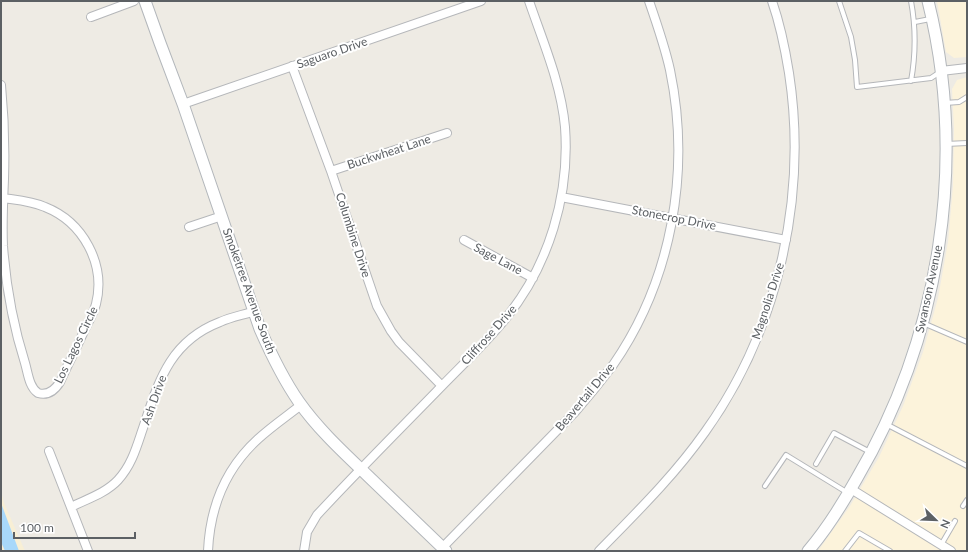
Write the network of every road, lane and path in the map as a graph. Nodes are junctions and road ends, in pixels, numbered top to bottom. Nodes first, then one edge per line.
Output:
1 (134, 1) edge
2 (146, 1) edge
3 (481, 1) edge
4 (529, 1) edge
5 (649, 1) edge
6 (772, 1) edge
7 (839, 1) edge
8 (911, 1) edge
9 (928, 1) edge
10 (91, 17) dead end
11 (933, 19) junction
12 (915, 22) junction
13 (292, 66) junction
14 (967, 68) edge
15 (941, 71) junction
16 (911, 81) junction
17 (1, 85) edge
18 (967, 97) edge
19 (944, 103) junction
20 (183, 104) junction
21 (448, 132) dead end
22 (967, 143) edge
23 (946, 144) junction
24 (332, 171) junction
25 (561, 197) junction
26 (3, 198) junction
27 (222, 216) junction
28 (673, 218) junction
29 (189, 227) dead end
30 (464, 240) dead end
31 (786, 240) junction
32 (533, 278) junction
33 (255, 311) junction
34 (923, 323) junction
35 (967, 342) edge
36 (442, 386) junction
37 (301, 405) junction
38 (886, 424) junction
39 (49, 451) dead end
40 (872, 453) junction
41 (816, 464) dead end
42 (967, 466) edge
43 (361, 469) junction
44 (765, 486) dead end
45 (850, 491) junction
46 (967, 500) edge
47 (964, 506) dead end
48 (71, 507) junction
49 (955, 521) dead end
50 (940, 545) junction
51 (444, 549) edge
52 (88, 551) edge
53 (208, 551) edge
54 (304, 551) edge
55 (599, 551) edge
56 (808, 551) edge
57 (844, 551) edge
58 (890, 551) edge
59 (951, 551) edge

1 - 10 street
2 - 20 street, Smoketree Avenue South
3 - 13 street, Saguaro Drive
4 - 25 street, Cliffrose Drive
5 - 28 street, Beavertail Drive
6 - 31 street, Magnolia Drive
7 - 16 lane
8 - 12 lane
9 - 11 street, Swanson Avenue
11 - 12 lane
11 - 15 street, Swanson Avenue
12 - 16 lane
13 - 20 street, Saguaro Drive
13 - 24 street, Columbine Drive
14 - 15 street
15 - 16 lane
15 - 19 street, Swanson Avenue
17 - 26 street
18 - 19 lane
19 - 23 street, Swanson Avenue
20 - 27 street, Smoketree Avenue South
21 - 24 street, Buckwheat Lane
22 - 23 lane
23 - 34 street, Swanson Avenue
24 - 36 street, Columbine Drive
25 - 28 street, Stonecrop Drive
25 - 32 street, Cliffrose Drive
26 - 26 street, Los Lagos Circle
27 - 29 street
27 - 33 street, Smoketree Avenue South
28 - 31 street, Stonecrop Drive
28 - 51 street, Beavertail Drive
30 - 32 street, Sage Lane
31 - 55 street, Magnolia Drive
32 - 36 street, Cliffrose Drive
33 - 37 street, Smoketree Avenue South
33 - 48 street, Ash Drive
34 - 35 lane
34 - 38 street, Swanson Avenue
36 - 43 street, Cliffrose Drive
37 - 43 street, Smoketree Avenue South
37 - 53 street
38 - 40 street, Swanson Avenue
38 - 42 lane
39 - 48 street
40 - 41 lane
40 - 45 street, Swanson Avenue
43 - 51 street, Smoketree Avenue South
43 - 54 street, Cliffrose Drive
44 - 45 lane
45 - 50 street
45 - 56 street, Swanson Avenue
46 - 47 lane
48 - 52 street
49 - 50 lane
50 - 59 street
57 - 58 lane

